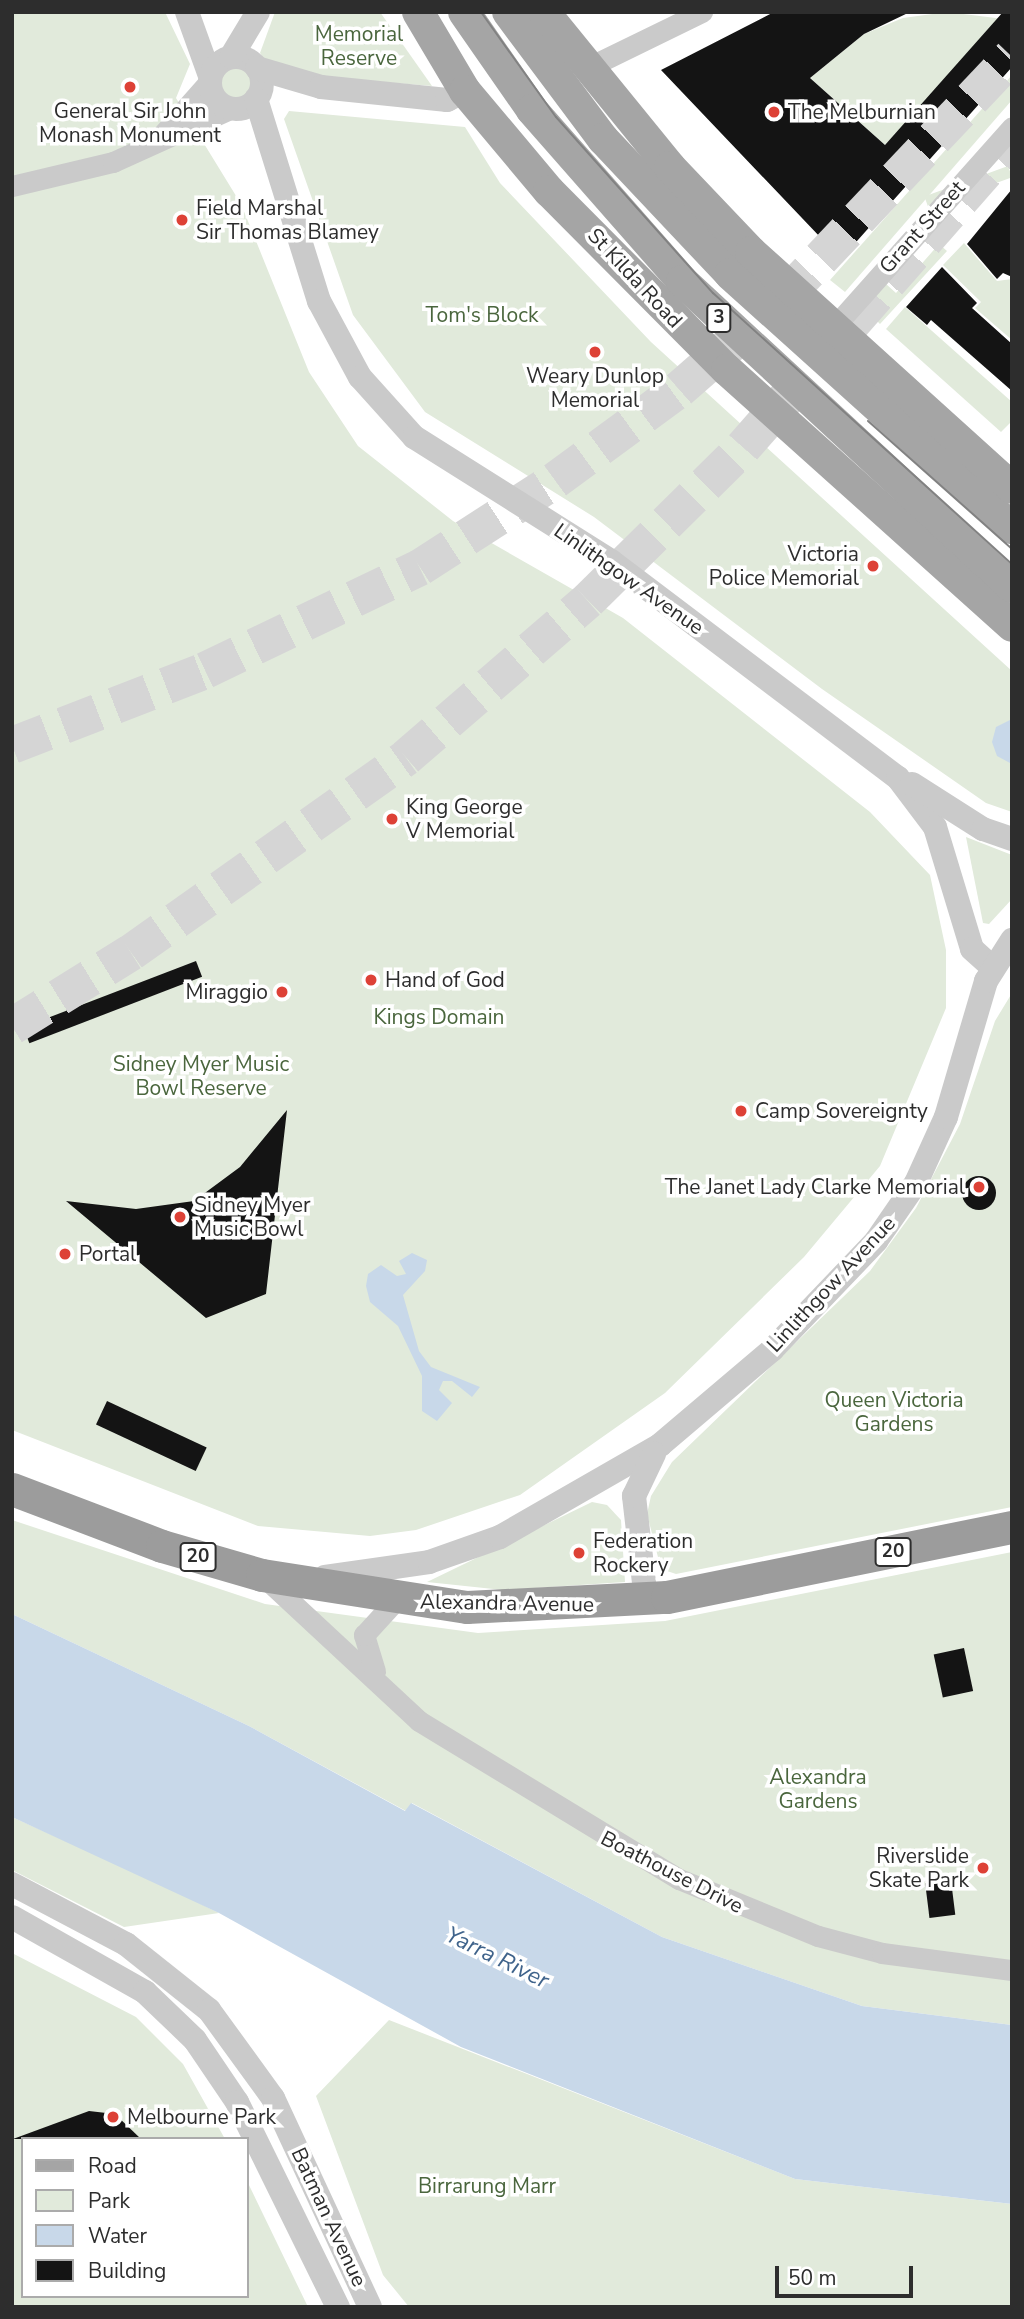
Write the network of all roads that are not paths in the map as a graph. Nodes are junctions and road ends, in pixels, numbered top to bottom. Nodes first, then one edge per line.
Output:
1 (188, 12) edge
2 (260, 12) edge
3 (418, 12) edge
4 (464, 12) edge
5 (508, 12) edge
6 (544, 12) edge
7 (702, 12) edge
8 (441, 46) junction
9 (242, 61) junction
10 (587, 68) junction
11 (210, 79) junction
12 (321, 87) junction
13 (562, 88) junction
14 (465, 91) junction
15 (245, 103) junction
16 (533, 110) junction
17 (1012, 127) edge
18 (136, 153) junction
19 (12, 186) edge
20 (833, 328) junction
21 (914, 400) junction
22 (902, 429) junction
23 (1012, 488) edge
24 (1012, 528) edge
25 (1012, 587) edge
26 (1012, 626) edge
27 (877, 761) junction
28 (1012, 839) edge
29 (1012, 940) edge
30 (992, 967) junction
31 (660, 1445) junction
32 (17, 1493) edge
33 (577, 1494) junction
34 (634, 1520) junction
35 (1012, 1527) edge
36 (262, 1574) junction
37 (296, 1581) junction
38 (646, 1600) junction
39 (396, 1601) junction
40 (377, 1676) junction
41 (12, 1884) edge
42 (12, 1917) edge
43 (1012, 1970) edge
44 (240, 2047) junction
45 (215, 2066) junction
46 (338, 2307) edge
47 (370, 2307) edge

1 - 9 street
1 - 11 street
2 - 9 street
3 - 8 main road, St Kilda Road
4 - 16 main road, St Kilda Road / 3
5 - 13 main road
6 - 10 main road
7 - 10 street
8 - 14 main road, St Kilda Road
8 - 16 main road
9 - 11 street
9 - 12 street
9 - 15 street
10 - 13 main road
10 - 20 main road
11 - 15 street
11 - 18 street
12 - 14 street
12 - 15 street
13 - 22 main road
14 - 26 main road, St Kilda Road
15 - 18 street
15 - 27 street, Linlithgow Avenue
16 - 25 main road, St Kilda Road / 3
17 - 20 street, Grant Street
18 - 19 street
20 - 21 main road
21 - 22 main road
21 - 23 main road
22 - 24 main road
27 - 28 street
27 - 30 street, Linlithgow Avenue
29 - 30 street, Linlithgow Avenue
30 - 31 street, Linlithgow Avenue
31 - 33 street, Linlithgow Avenue
31 - 34 street, Linlithgow Avenue
32 - 36 highway, Alexandra Avenue / 20
33 - 34 street
33 - 37 street, Linlithgow Avenue
34 - 38 street, Linlithgow Avenue
35 - 38 highway, Alexandra Avenue / 20
36 - 37 highway, Alexandra Avenue / 20
36 - 40 street, Boathouse Drive
37 - 39 highway, Alexandra Avenue / 20
38 - 39 highway, Alexandra Avenue / 20
39 - 40 street, Boathouse Drive
40 - 43 street, Boathouse Drive
41 - 44 street, Batman Avenue
42 - 45 street, Batman Avenue
44 - 45 street
44 - 47 street, Batman Avenue
45 - 46 street, Batman Avenue

